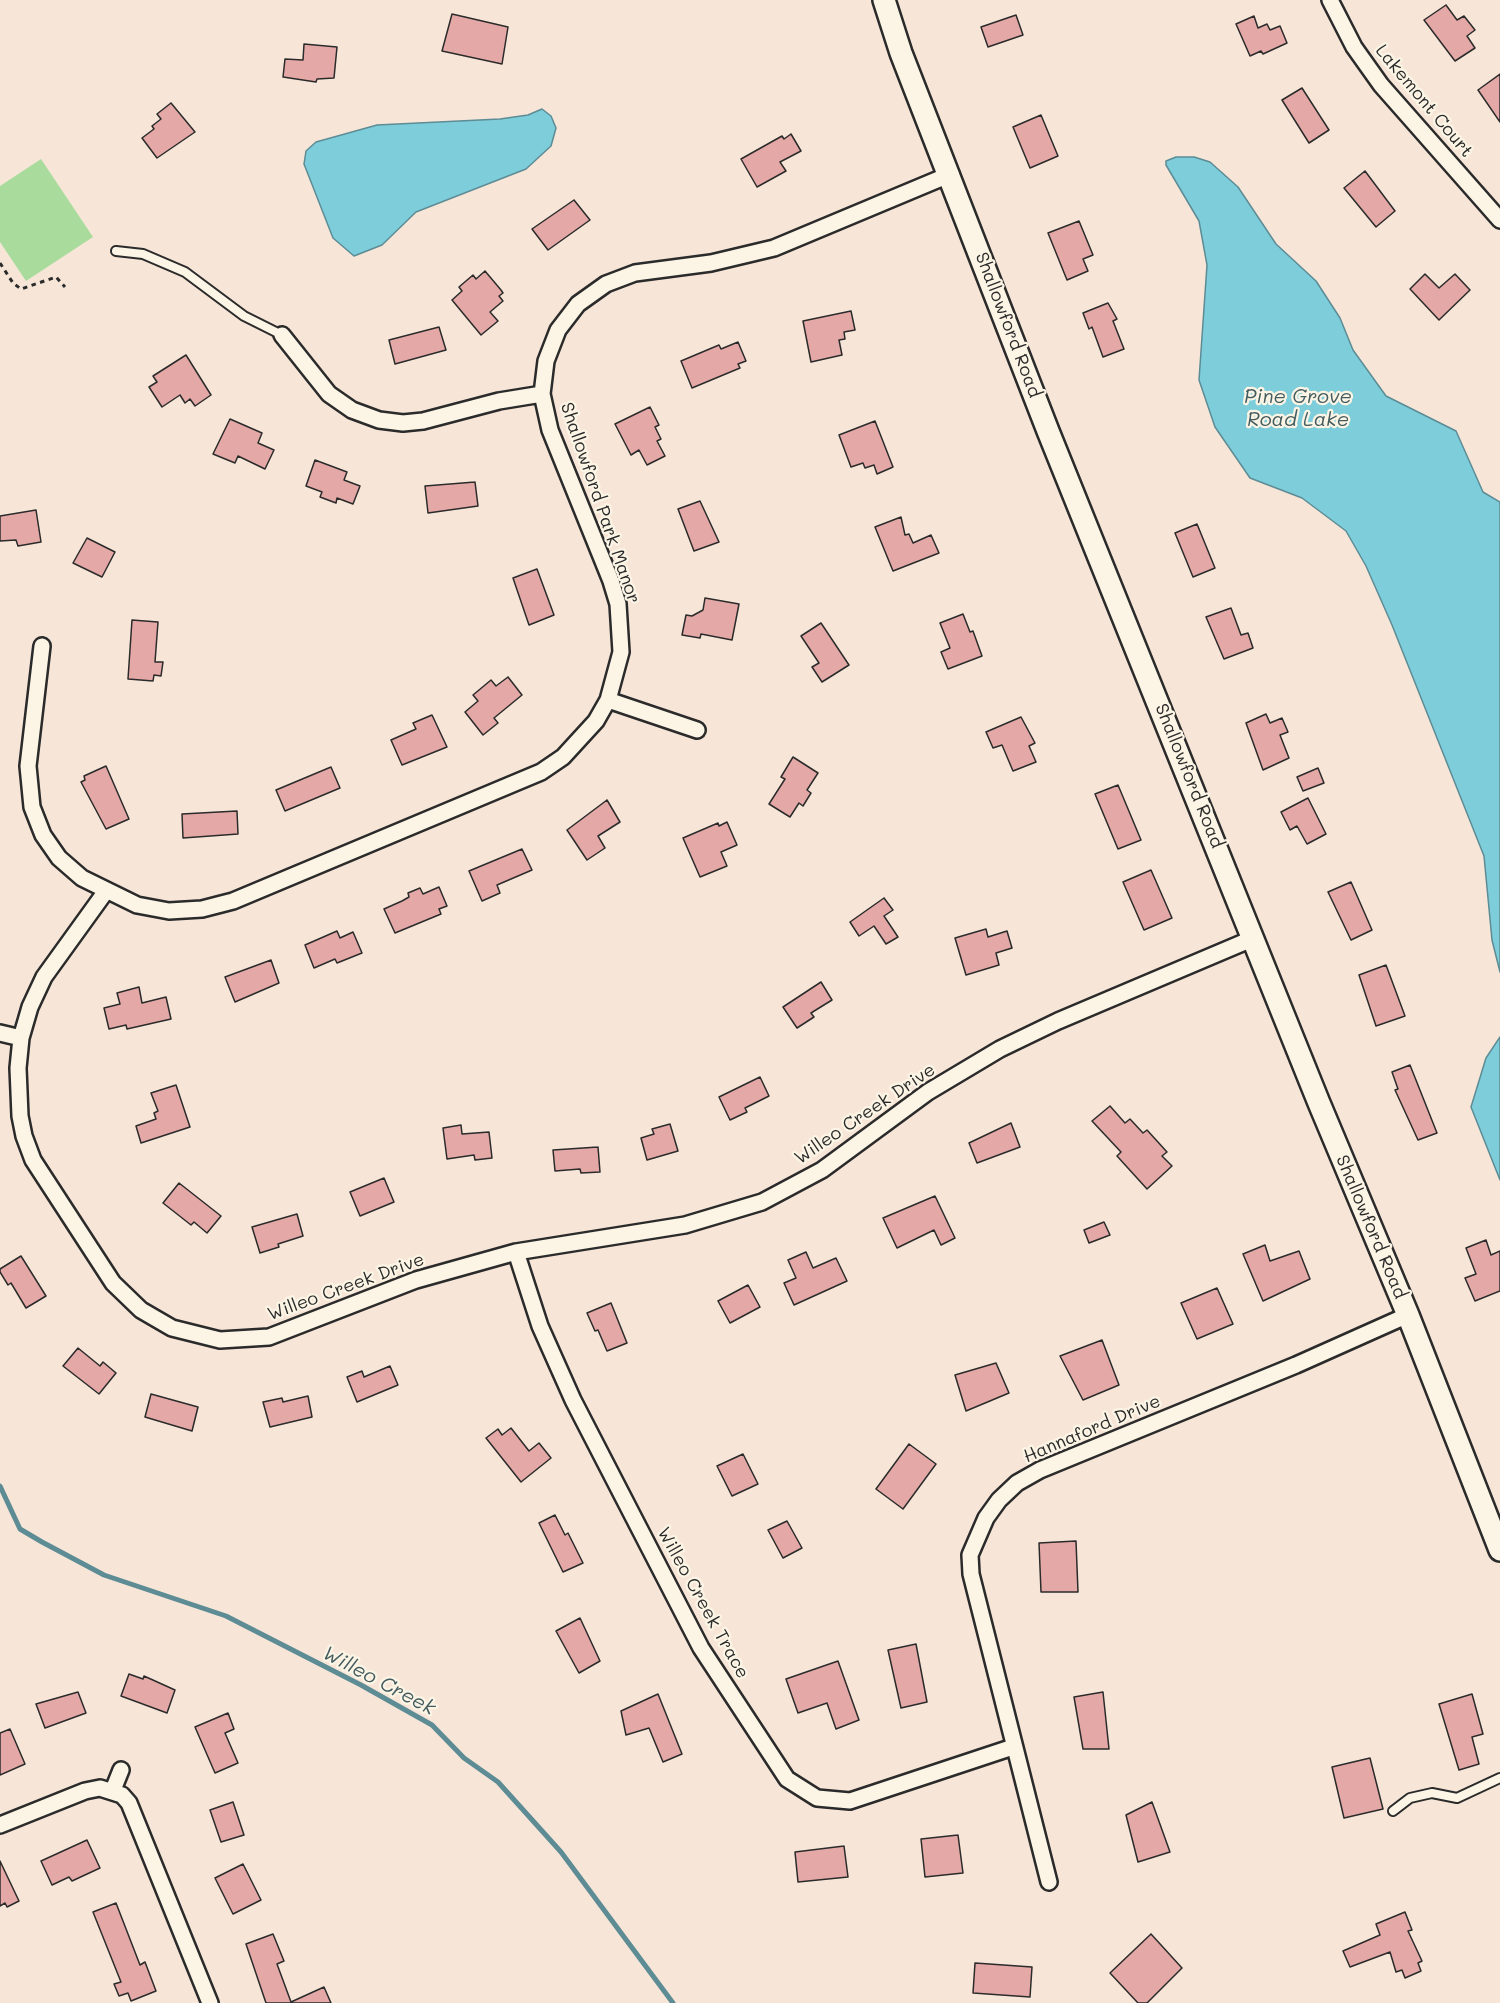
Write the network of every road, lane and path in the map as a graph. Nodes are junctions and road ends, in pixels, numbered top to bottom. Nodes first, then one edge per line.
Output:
1 (884, 0) edge
2 (1330, 0) edge
3 (951, 174) junction
4 (1500, 220) edge
5 (116, 250) dead end
6 (0, 263) edge
7 (64, 287) dead end
8 (282, 335) joint
9 (542, 394) junction
10 (42, 646) dead end
11 (608, 700) junction
12 (697, 730) dead end
13 (106, 891) junction
14 (1254, 938) junction
15 (0, 1033) edge
16 (21, 1038) junction
17 (516, 1252) junction
18 (1408, 1315) junction
19 (1500, 1550) edge
20 (1013, 1747) junction
21 (122, 1770) dead end
22 (1500, 1778) edge
23 (113, 1790) junction
24 (1393, 1811) dead end
25 (0, 1825) edge
26 (1049, 1882) dead end
27 (210, 2003) edge

1 - 3 street, Shallowford Road
2 - 4 street, Lakemont Court
3 - 9 street, Shallowford Park Manor
3 - 14 street, Shallowford Road
5 - 8 lane
6 - 7 path
8 - 9 street
9 - 11 street, Shallowford Park Manor
10 - 13 street
11 - 12 street
11 - 13 street, Shallowford Park Manor
13 - 16 street, Willeo Creek Drive
14 - 17 street, Willeo Creek Drive
14 - 18 street, Shallowford Road
15 - 16 street
16 - 17 street, Willeo Creek Drive
17 - 20 street, Willeo Creek Trace
18 - 19 street, Shallowford Road
18 - 20 street, Hannaford Drive
20 - 26 street, Hannaford Drive
21 - 23 street
22 - 24 lane
23 - 25 street
23 - 27 street

